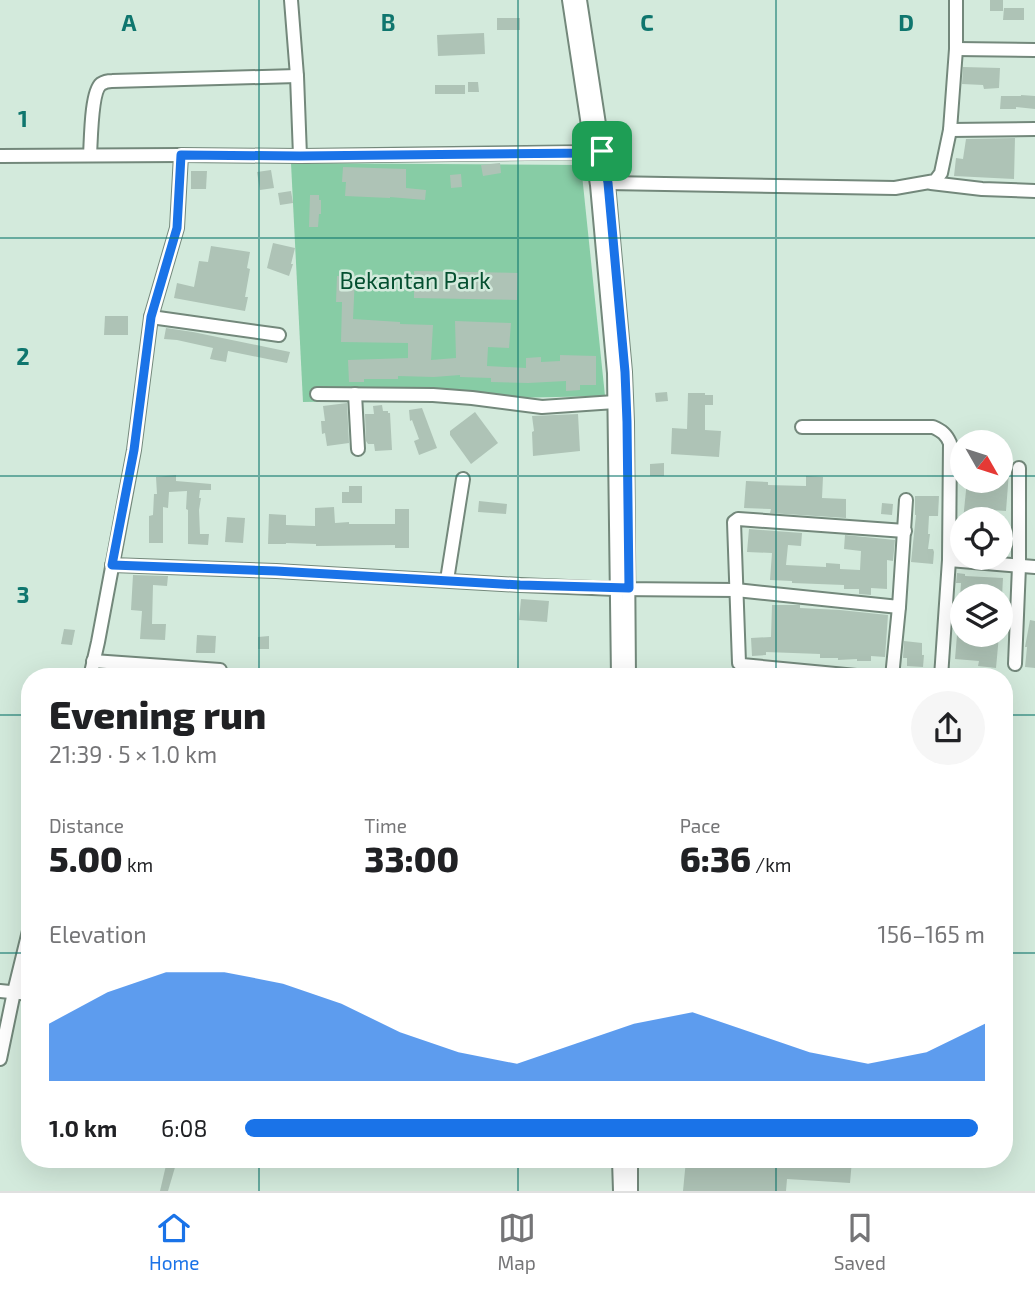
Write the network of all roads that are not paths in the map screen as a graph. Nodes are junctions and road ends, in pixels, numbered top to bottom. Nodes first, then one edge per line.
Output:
1 (291, 0) edge
2 (569, 0) edge
3 (580, 0) edge
4 (956, 0) edge
5 (956, 49) junction
6 (1035, 50) edge
7 (297, 76) junction
8 (1035, 129) edge
9 (950, 130) junction
10 (596, 154) junction
11 (90, 155) junction
12 (181, 155) junction
13 (0, 156) edge
14 (300, 156) junction
15 (608, 183) junction
16 (931, 183) junction
17 (1035, 191) edge
18 (151, 317) junction
19 (279, 335) dead end
20 (617, 349) junction
21 (317, 394) dead end
22 (355, 394) junction
23 (615, 402) junction
24 (802, 427) dead end
25 (358, 449) dead end
26 (1019, 468) dead end
27 (463, 479) dead end
28 (906, 500) dead end
29 (905, 531) junction
30 (949, 560) junction
31 (112, 565) junction
32 (1018, 566) junction
33 (1035, 567) edge
34 (447, 580) junction
35 (623, 588) junction
36 (736, 590) junction
37 (899, 607) junction
38 (93, 661) junction
39 (738, 662) junction
40 (1015, 664) dead end
41 (92, 668) edge
42 (192, 668) edge
43 (619, 668) edge
44 (628, 668) edge
45 (738, 668) edge
46 (773, 668) edge
47 (893, 668) edge
48 (942, 668) edge
49 (21, 964) edge
50 (0, 991) edge
51 (14, 992) junction
52 (21, 993) edge
53 (0, 1059) edge
54 (619, 1168) edge
55 (631, 1168) edge
56 (620, 1191) edge
57 (631, 1191) edge

1 - 7 street
2 - 10 street
3 - 10 street
4 - 5 street
5 - 6 street
5 - 9 street
7 - 11 street
7 - 14 street
8 - 9 street
9 - 16 street
10 - 14 street
10 - 15 street
10 - 20 street
11 - 12 street
11 - 13 street
12 - 14 street
12 - 18 street
15 - 16 street
15 - 20 street
16 - 17 street
18 - 19 street
18 - 31 street
20 - 23 street
20 - 35 street
21 - 22 street
22 - 23 street
22 - 25 street
23 - 35 street
24 - 30 street
26 - 32 street
27 - 34 street
28 - 29 street
29 - 36 street
29 - 37 street
30 - 32 street
30 - 48 street
31 - 34 street
31 - 38 street
32 - 33 street
32 - 40 street
34 - 35 street
35 - 36 street
35 - 43 street
35 - 44 street
36 - 37 street
36 - 39 street
37 - 47 street
38 - 41 street
38 - 42 street
39 - 45 street
39 - 46 street
49 - 51 street
50 - 51 street
51 - 52 street
51 - 53 street
54 - 56 street
55 - 57 street

